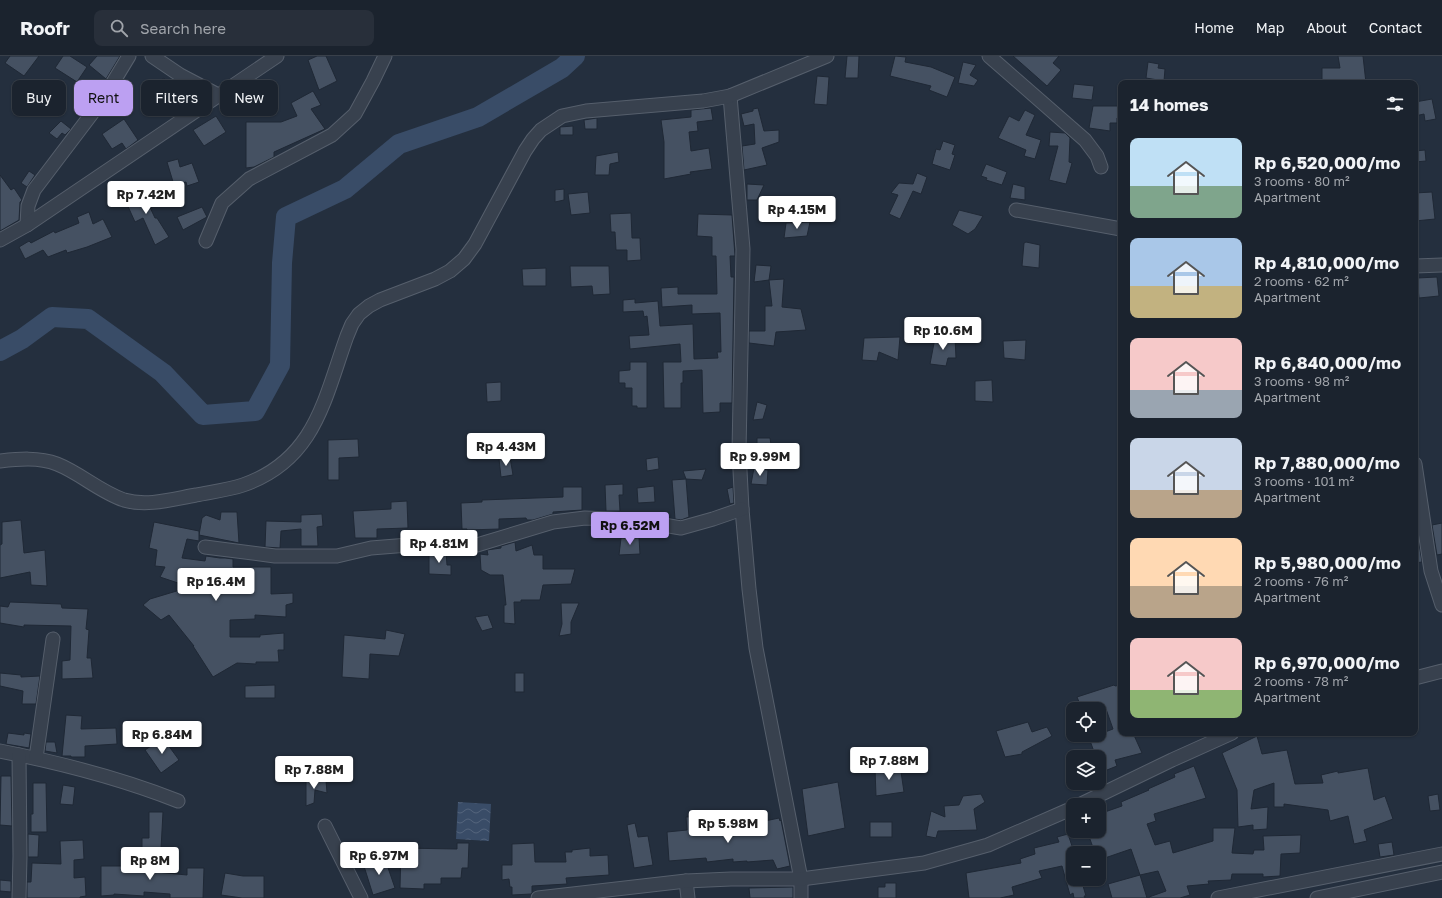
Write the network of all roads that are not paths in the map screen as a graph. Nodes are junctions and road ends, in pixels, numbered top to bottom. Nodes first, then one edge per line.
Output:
1 (129, 56) edge
2 (152, 56) edge
3 (277, 56) edge
4 (385, 56) edge
5 (827, 56) edge
6 (989, 56) edge
7 (218, 96) junction
8 (730, 96) junction
9 (1102, 167) dead end
10 (1016, 210) dead end
11 (27, 225) junction
12 (1118, 227) edge
13 (0, 240) edge
14 (206, 241) dead end
15 (1442, 265) edge
16 (1418, 266) edge
17 (0, 460) edge
18 (1418, 479) edge
19 (742, 509) junction
20 (205, 547) dead end
21 (1436, 570) edge
22 (1442, 605) edge
23 (53, 639) dead end
24 (1442, 671) edge
25 (1418, 677) edge
26 (1225, 736) edge
27 (0, 751) edge
28 (19, 755) junction
29 (36, 758) junction
30 (1093, 798) edge
31 (178, 801) dead end
32 (1066, 811) edge
33 (325, 826) dead end
34 (1442, 854) edge
35 (1442, 872) edge
36 (801, 879) junction
37 (686, 881) junction
38 (1345, 882) junction
39 (1240, 896) edge
40 (19, 898) edge
41 (361, 898) edge
42 (538, 898) edge
43 (688, 898) edge
44 (801, 898) edge
45 (1218, 898) edge
46 (1317, 898) edge

1 - 11 street
2 - 7 street
3 - 7 street
4 - 14 street
5 - 8 street
6 - 9 street
7 - 11 street
8 - 17 street
8 - 19 street
10 - 12 street
11 - 13 street
15 - 16 street
18 - 21 street
19 - 20 street
19 - 36 street
21 - 22 street
23 - 29 street
24 - 25 street
26 - 30 street
27 - 28 street
28 - 29 street
28 - 40 street
29 - 31 street
32 - 36 street
33 - 41 street
34 - 38 street
35 - 38 street
36 - 37 street
36 - 44 street
37 - 42 street
37 - 43 street
38 - 39 street
38 - 46 street
39 - 45 street

